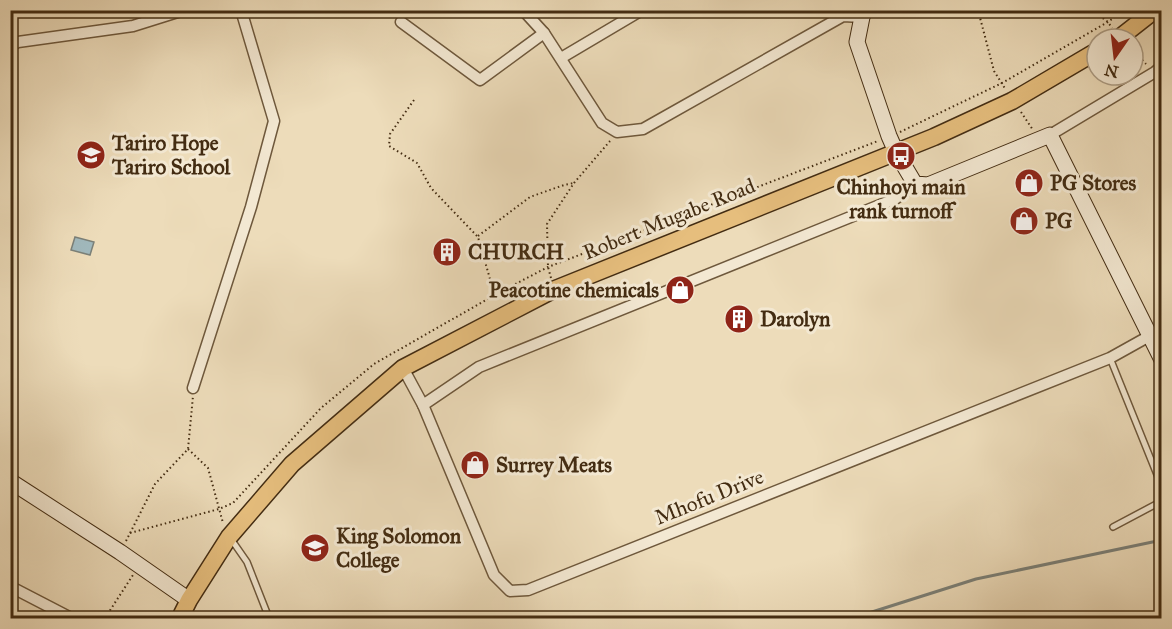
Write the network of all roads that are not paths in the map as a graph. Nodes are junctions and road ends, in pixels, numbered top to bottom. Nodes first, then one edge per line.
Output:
1 (184, 10) edge
2 (241, 10) edge
3 (523, 10) edge
4 (642, 10) edge
5 (1155, 10) edge
6 (864, 14) edge
7 (401, 22) dead end
8 (1133, 27) edge
9 (544, 33) junction
10 (10, 46) edge
11 (561, 58) junction
12 (1085, 58) edge
13 (1158, 69) edge
14 (1045, 137) junction
15 (893, 144) junction
16 (915, 184) junction
17 (1156, 331) edge
18 (1110, 358) junction
19 (1161, 360) edge
20 (402, 368) junction
21 (194, 388) road end
22 (423, 405) junction
23 (10, 481) edge
24 (1161, 487) edge
25 (1161, 501) edge
26 (1113, 527) dead end
27 (228, 538) junction
28 (10, 596) edge
29 (189, 600) junction
30 (71, 618) edge
31 (180, 618) edge
32 (269, 618) edge

1 - 10 street
2 - 21 street
3 - 9 street
4 - 11 street
5 - 8 main road
6 - 11 street
6 - 15 street
7 - 9 street
9 - 11 street
12 - 15 main road, Robert Mugabe Road
13 - 14 street
14 - 16 street
14 - 17 street
15 - 16 street
15 - 20 main road, Robert Mugabe Road
16 - 22 street
17 - 18 street, Mhofu Drive
17 - 19 street
18 - 22 street, Mhofu Drive
18 - 24 lane
20 - 22 street, Mhofu Drive
20 - 27 main road, Robert Mugabe Road
23 - 29 street
25 - 26 lane
27 - 29 main road, Robert Mugabe Road
27 - 32 lane
28 - 30 street
29 - 31 main road, Robert Mugabe Road

